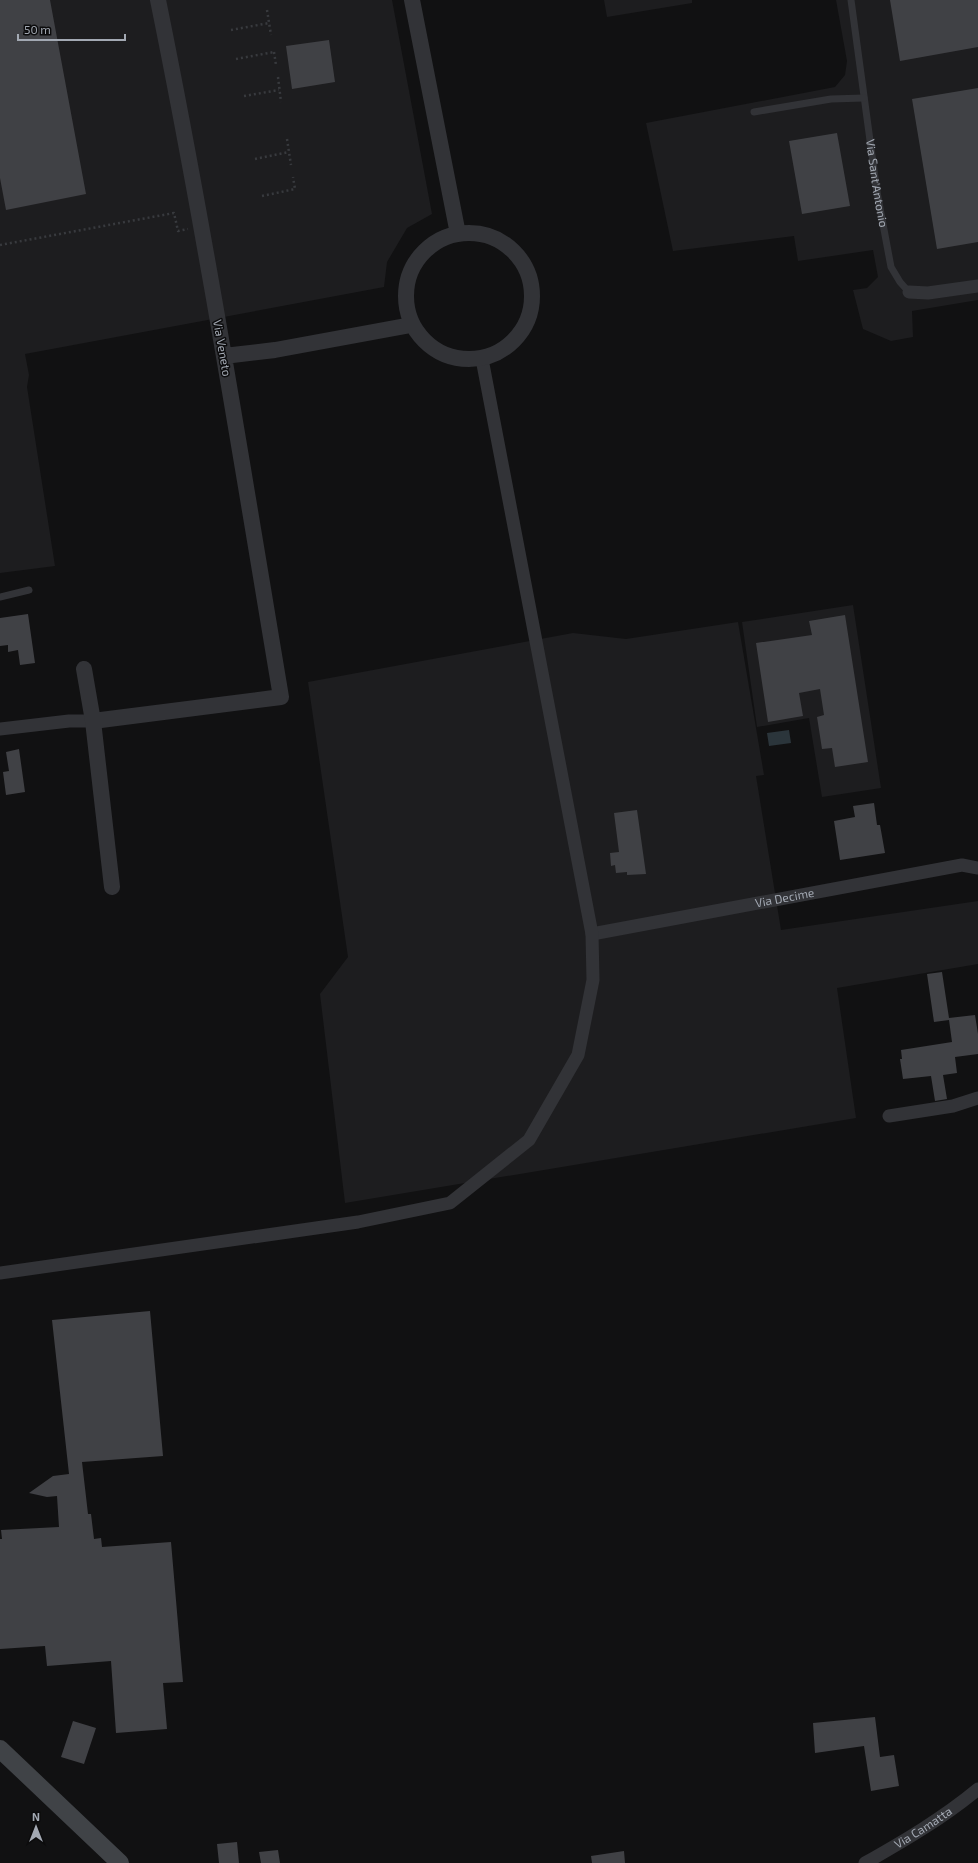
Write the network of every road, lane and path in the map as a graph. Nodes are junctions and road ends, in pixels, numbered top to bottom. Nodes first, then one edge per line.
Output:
1 (158, 0) edge
2 (412, 0) edge
3 (850, 0) edge
4 (267, 10) dead end
5 (269, 23) junction
6 (231, 30) dead end
7 (271, 35) dead end
8 (236, 59) dead end
9 (276, 65) dead end
10 (278, 78) dead end
11 (279, 90) junction
12 (244, 96) dead end
13 (864, 98) junction
14 (281, 102) dead end
15 (754, 112) dead end
16 (287, 139) dead end
17 (289, 152) junction
18 (255, 159) dead end
19 (291, 165) dead end
20 (293, 177) dead end
21 (262, 196) dead end
22 (201, 227) junction
23 (458, 234) junction
24 (0, 245) edge
25 (978, 286) edge
26 (909, 292) joint
27 (411, 325) junction
28 (224, 356) junction
29 (482, 359) junction
30 (29, 590) dead end
31 (0, 597) edge
32 (84, 669) dead end
33 (94, 721) junction
34 (0, 729) edge
35 (978, 868) edge
36 (112, 887) dead end
37 (592, 934) junction
38 (978, 1098) edge
39 (889, 1116) dead end
40 (0, 1273) edge
41 (0, 1749) edge
42 (978, 1788) edge
43 (120, 1863) edge
44 (864, 1863) edge

1 - 22 street, Via Veneto
2 - 23 street
3 - 13 lane, Via Sant'Antonio
4 - 5 path
5 - 6 path
5 - 7 path
8 - 9 path
10 - 11 path
11 - 12 path
11 - 14 path
13 - 15 lane
13 - 26 lane, Via Sant'Antonio
16 - 17 path
17 - 18 path
17 - 19 path
20 - 21 path
22 - 24 path
22 - 28 street, Via Veneto
23 - 27 street
23 - 29 street
25 - 26 street, Via Sant'Antonio
27 - 28 street
27 - 29 street
28 - 33 street, Via Veneto
29 - 37 street
30 - 31 lane
32 - 33 street
33 - 34 street
33 - 36 street
35 - 37 street, Via Decime
37 - 40 street
38 - 39 street
41 - 43 main road
42 - 44 street, Via Camatta

